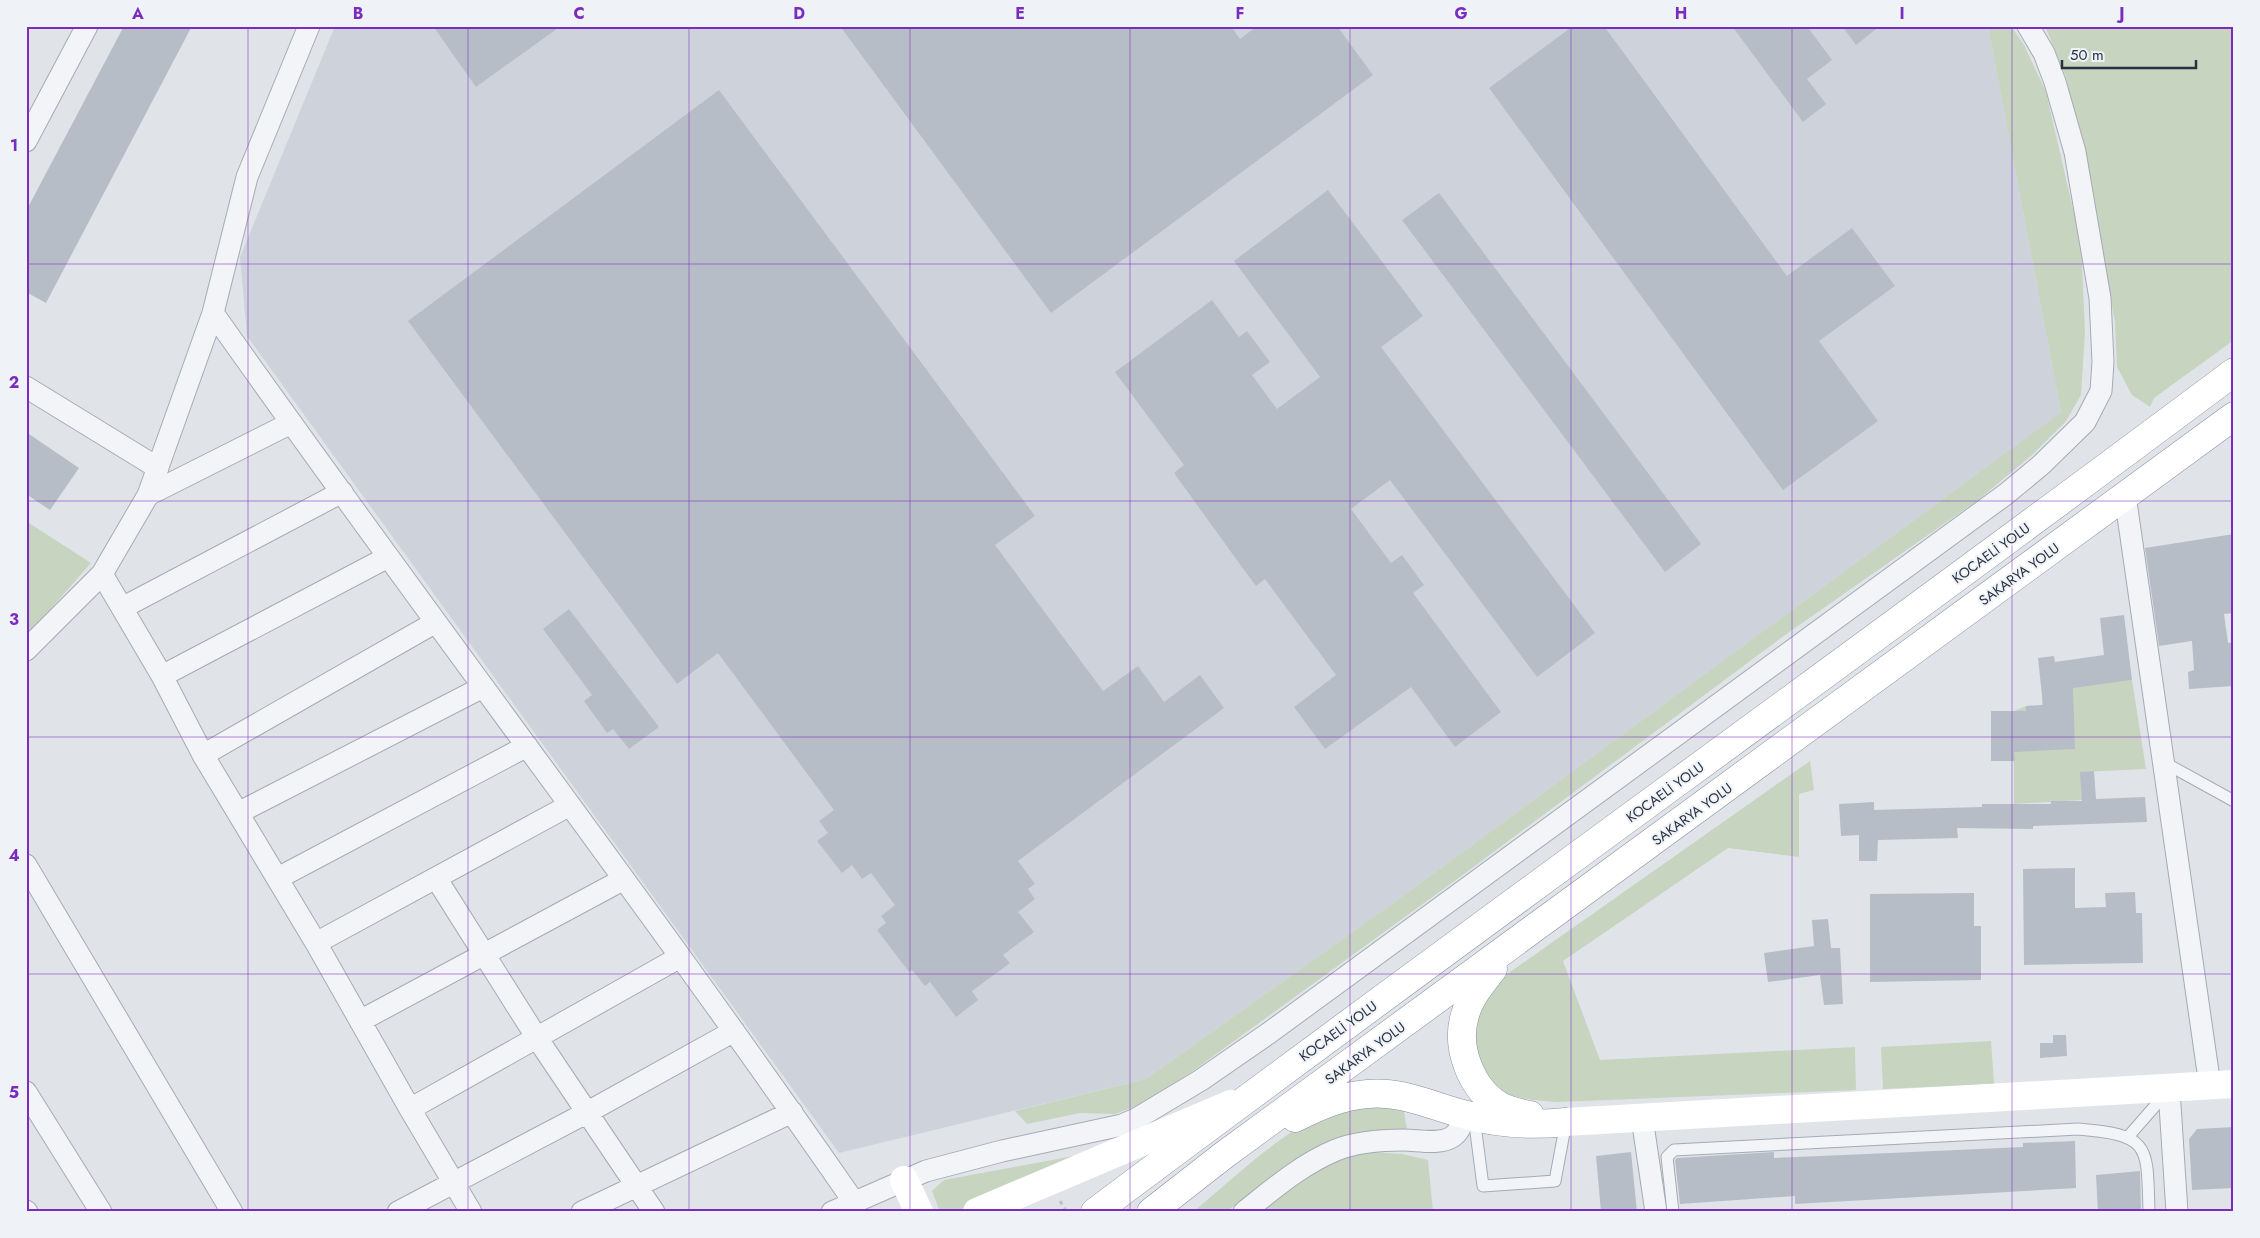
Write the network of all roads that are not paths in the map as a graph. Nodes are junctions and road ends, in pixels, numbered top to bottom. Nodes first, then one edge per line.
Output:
1 (87, 26) edge
2 (309, 26) edge
3 (2028, 26) edge
4 (26, 141) edge
5 (212, 313) junction
6 (2234, 372) edge
7 (26, 387) edge
8 (2234, 416) edge
9 (291, 423) junction
10 (158, 468) junction
11 (342, 492) junction
12 (148, 495) junction
13 (2125, 495) junction
14 (388, 557) junction
15 (102, 574) junction
16 (122, 608) junction
17 (436, 622) junction
18 (26, 650) edge
19 (162, 676) junction
20 (484, 687) junction
21 (527, 746) junction
22 (202, 755) junction
23 (2165, 763) junction
24 (2234, 801) edge
25 (570, 805) junction
26 (238, 813) junction
27 (26, 865) edge
28 (278, 878) junction
29 (436, 878) junction
30 (624, 879) junction
31 (316, 943) junction
32 (1512, 946) junction
33 (484, 955) junction
34 (680, 957) junction
35 (360, 1021) junction
36 (734, 1031) junction
37 (537, 1038) junction
38 (2222, 1085) edge
39 (2169, 1090) junction
40 (26, 1092) edge
41 (1244, 1099) junction
42 (410, 1109) junction
43 (588, 1112) junction
44 (792, 1112) junction
45 (1469, 1116) junction
46 (1642, 1118) junction
47 (1566, 1122) junction
48 (2127, 1138) junction
49 (1224, 1155) junction
50 (904, 1180) junction
51 (454, 1182) junction
52 (637, 1186) junction
53 (854, 1202) junction
54 (101, 1212) edge
55 (232, 1212) edge
56 (398, 1212) edge
57 (471, 1212) edge
58 (582, 1212) edge
59 (654, 1212) edge
60 (832, 1212) edge
61 (919, 1212) edge
62 (977, 1212) edge
63 (1095, 1212) edge
64 (1151, 1212) edge
65 (1244, 1212) edge
66 (1656, 1212) edge
67 (1673, 1212) edge
68 (2150, 1212) edge
69 (2177, 1212) edge

1 - 4 street
2 - 5 street
3 - 50 street
5 - 9 street
5 - 10 street
6 - 41 main road, KOCAELİ YOLU
7 - 10 street
8 - 13 main road, SAKARYA YOLU
9 - 11 street
9 - 12 street
10 - 12 street
11 - 14 street
11 - 16 street
12 - 15 street
13 - 23 street
13 - 32 main road, SAKARYA YOLU
14 - 17 street
14 - 19 street
15 - 16 street
15 - 18 street
16 - 19 street
17 - 20 street
17 - 22 street
19 - 22 street
20 - 21 street
20 - 26 street
21 - 25 street
21 - 28 street
22 - 26 street
23 - 24 lane
23 - 38 street
25 - 29 street
25 - 30 street
26 - 28 street
27 - 55 street
28 - 31 street
29 - 31 street
29 - 33 street
30 - 33 street
30 - 34 street
31 - 35 street
32 - 47 main road
32 - 49 main road, SAKARYA YOLU
33 - 35 street
33 - 37 street
34 - 36 street
34 - 37 street
35 - 42 street
36 - 43 street
36 - 44 street
37 - 42 street
37 - 43 street
38 - 39 main road
39 - 46 main road
39 - 48 lane
39 - 69 street
40 - 54 street
41 - 62 main road
41 - 63 main road, KOCAELİ YOLU
42 - 51 street
43 - 51 street
43 - 52 street
44 - 52 street
44 - 53 street
45 - 47 main road
45 - 47 lane
45 - 49 main road
45 - 65 street
46 - 47 main road
46 - 66 street
48 - 67 lane
48 - 68 lane
49 - 64 main road, SAKARYA YOLU
50 - 53 street
50 - 61 main road
51 - 56 street
51 - 57 street
52 - 58 street
52 - 59 street
53 - 60 street

